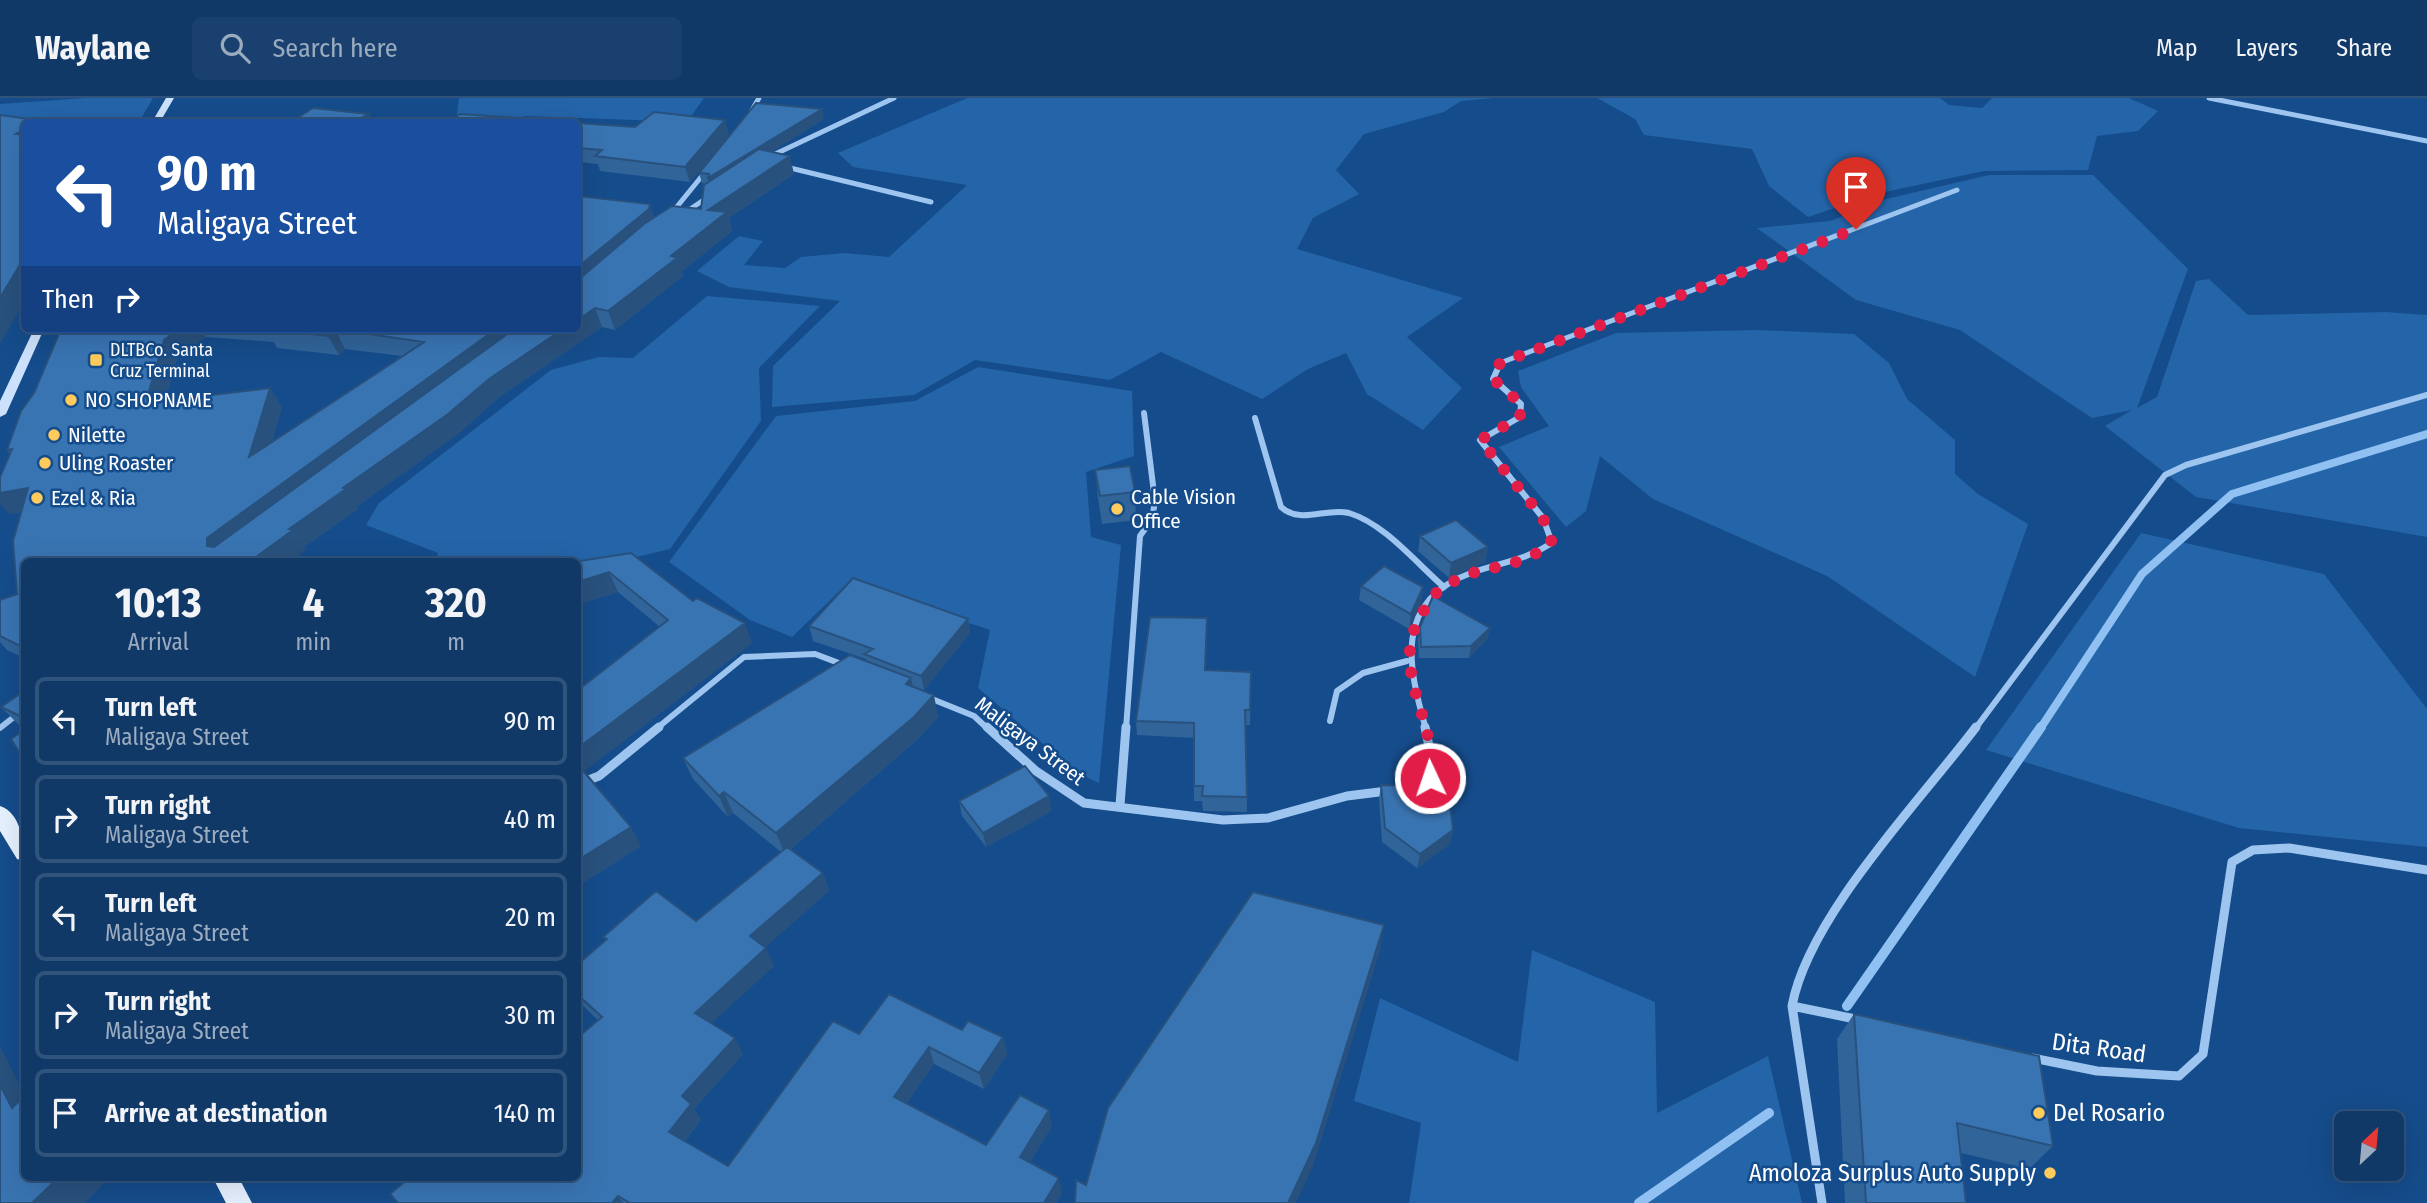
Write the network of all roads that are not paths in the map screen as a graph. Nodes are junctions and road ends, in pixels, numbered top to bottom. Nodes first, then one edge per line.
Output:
1 (170, 98) edge
2 (759, 98) edge
3 (894, 98) edge
4 (2209, 98) edge
5 (747, 117) edge
6 (158, 119) edge
7 (2427, 141) edge
8 (715, 160) edge
9 (1957, 190) dead end
10 (716, 192) edge
11 (931, 202) dead end
12 (37, 333) edge
13 (2427, 395) edge
14 (1144, 413) dead end
15 (0, 414) edge
16 (1255, 418) dead end
17 (1444, 587) junction
18 (1407, 661) junction
19 (853, 668) edge
20 (914, 692) edge
21 (21, 711) edge
22 (1330, 721) dead end
23 (0, 728) edge
24 (581, 783) edge
25 (1120, 805) junction
26 (0, 814) edge
27 (21, 848) edge
28 (2427, 870) edge
29 (1792, 1006) junction
30 (1872, 1023) edge
31 (2018, 1054) edge
32 (227, 1181) edge
33 (240, 1203) edge
34 (1822, 1203) edge

1 - 6 main road
2 - 5 street
3 - 11 street
4 - 7 street
8 - 10 street
9 - 17 street, Maligaya Street
12 - 15 main road
13 - 29 street
14 - 25 street
16 - 17 street
17 - 18 street, Maligaya Street
18 - 22 street
18 - 25 street, Maligaya Street
19 - 24 street
20 - 25 street, Maligaya Street
21 - 23 street
26 - 27 main road
28 - 31 street, Dita Road
29 - 30 street
29 - 34 street
32 - 33 main road

